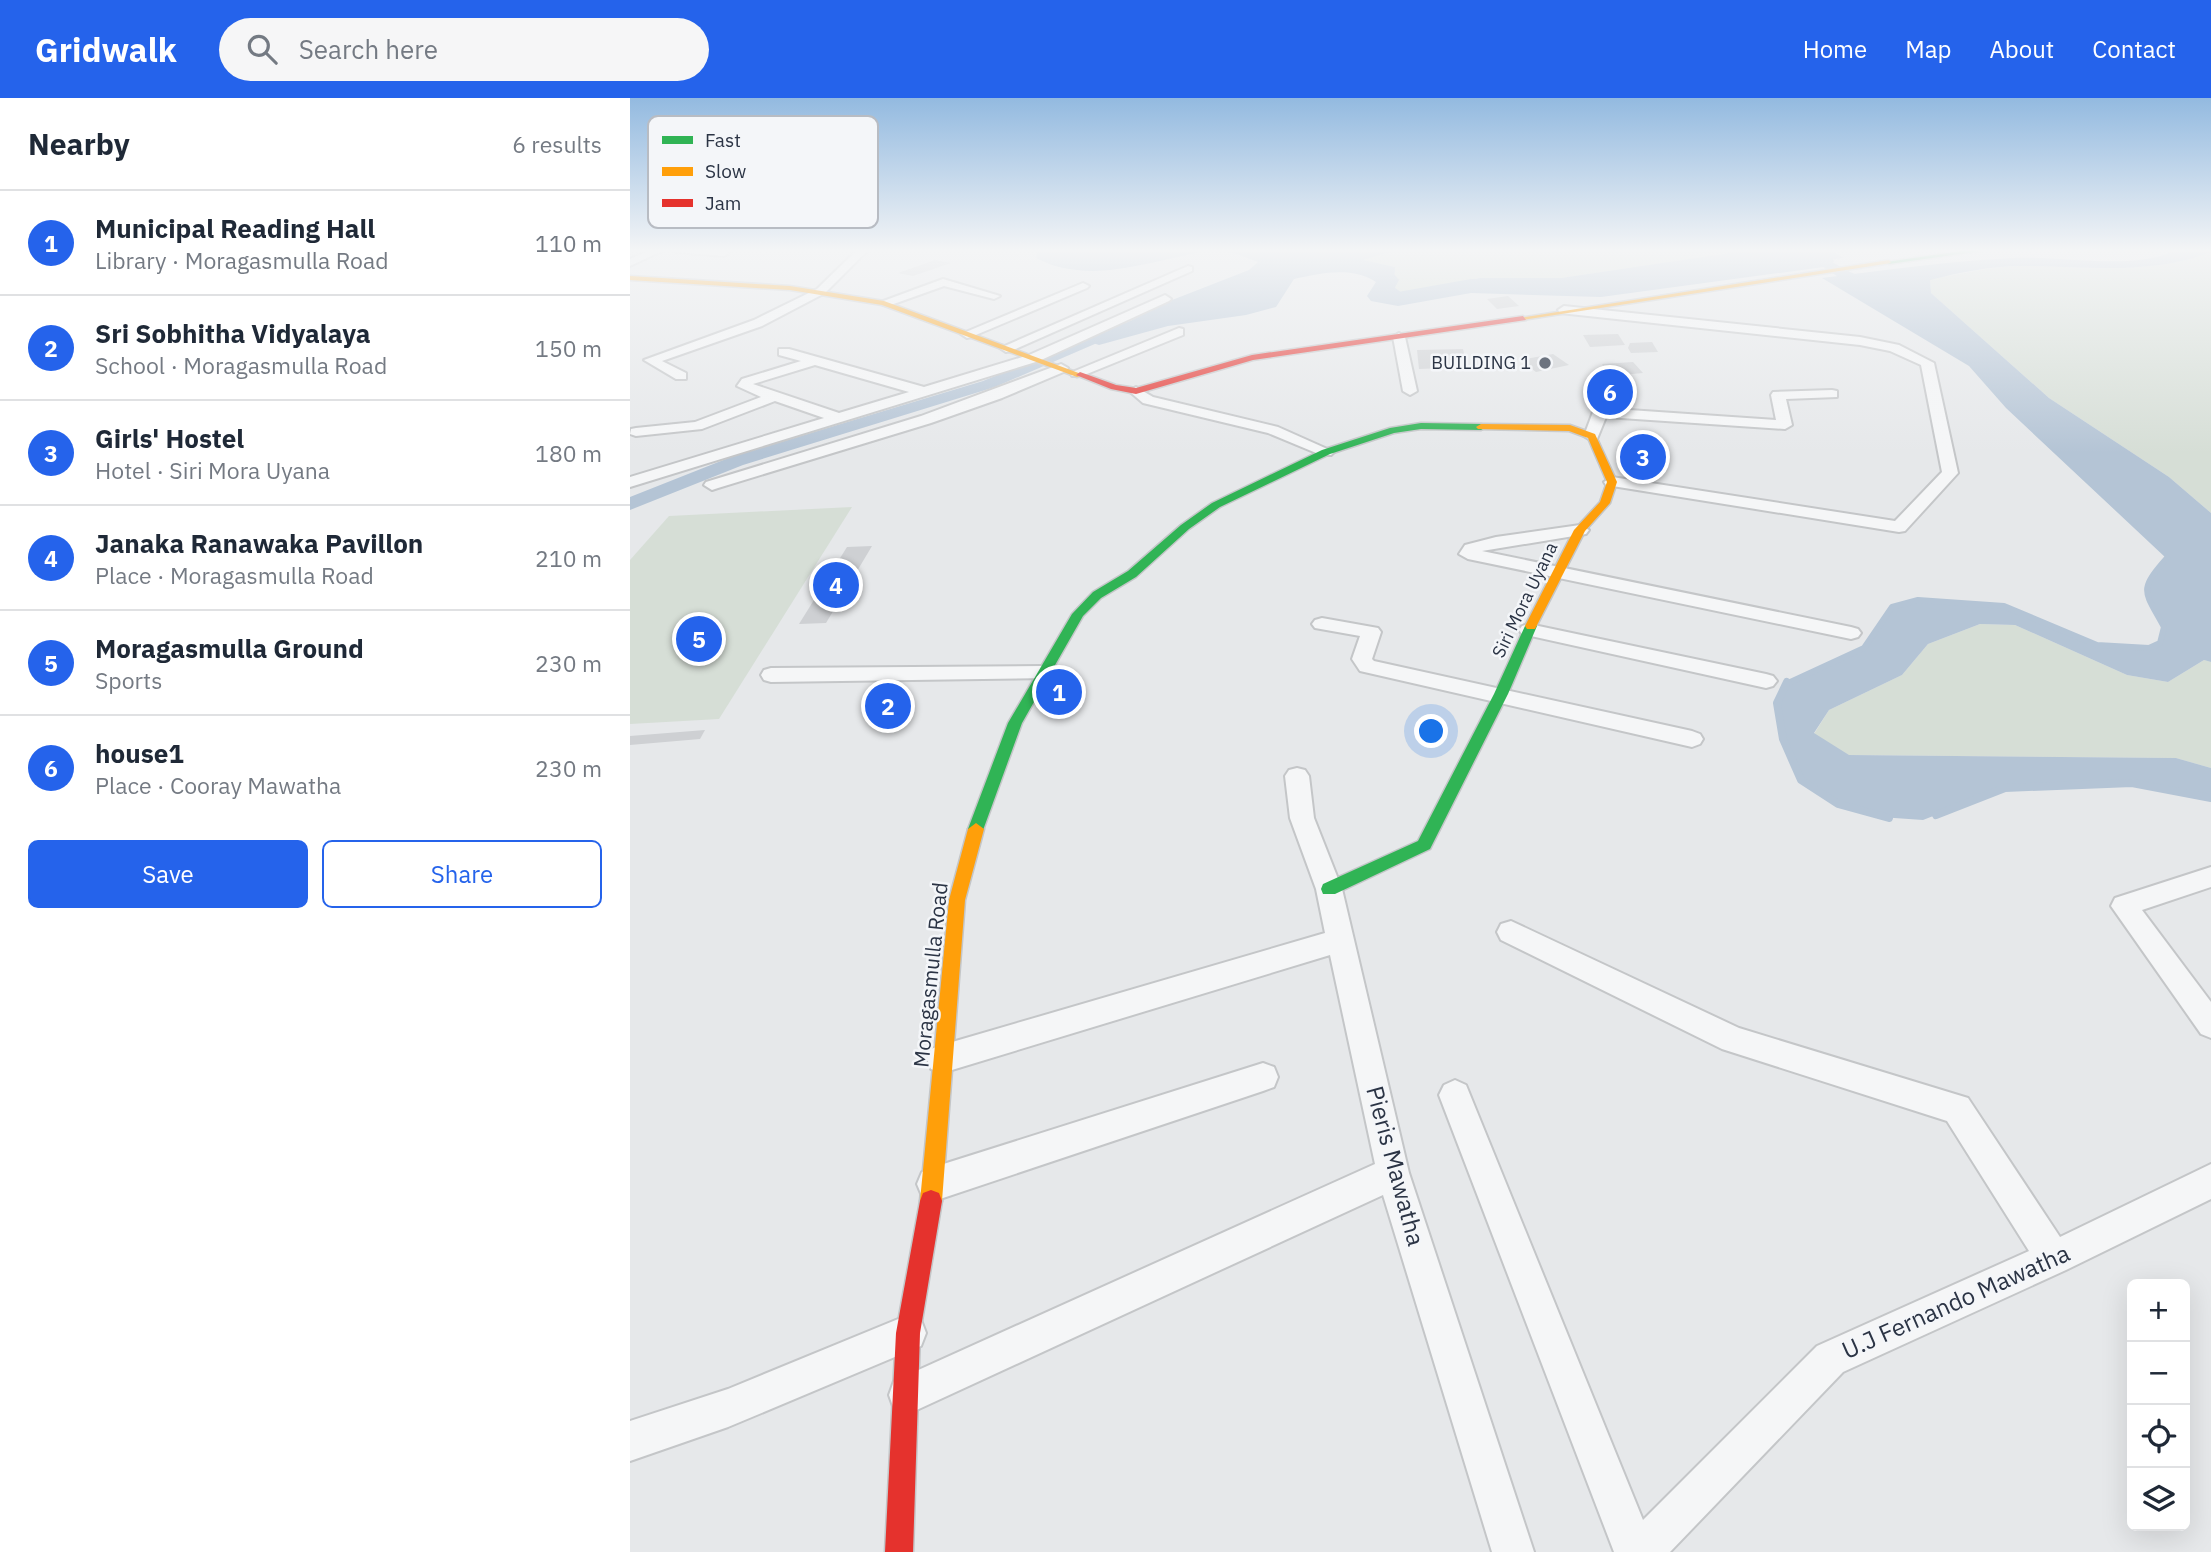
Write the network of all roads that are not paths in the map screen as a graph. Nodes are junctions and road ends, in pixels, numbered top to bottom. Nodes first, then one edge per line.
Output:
1 (770, 317) edge
2 (921, 317) edge
3 (1008, 317) edge
4 (1079, 317) edge
5 (1127, 317) edge
6 (1522, 317) edge
7 (1629, 317) edge
8 (1179, 332) dead end
9 (967, 334) junction
10 (1399, 337) junction
11 (1006, 348) junction
12 (784, 352) dead end
13 (1036, 359) junction
14 (814, 361) junction
15 (1065, 369) junction
16 (681, 376) dead end
17 (1136, 391) junction
18 (1410, 391) dead end
19 (923, 392) junction
20 (1832, 394) dead end
21 (773, 397) junction
22 (836, 417) junction
23 (1592, 436) junction
24 (657, 445) junction
25 (1326, 452) junction
26 (630, 482) edge
27 (1612, 482) junction
28 (712, 485) dead end
29 (1580, 530) junction
30 (1559, 573) junction
31 (1322, 624) dead end
32 (1529, 630) junction
33 (1851, 633) dead end
34 (1042, 673) junction
35 (771, 675) dead end
36 (1766, 681) dead end
37 (1502, 694) junction
38 (1692, 739) dead end
39 (1297, 776) dead end
40 (2211, 877) edge
41 (1329, 889) junction
42 (1511, 932) dead end
43 (1341, 940) junction
44 (2211, 1025) edge
45 (942, 1059) junction
46 (1263, 1077) dead end
47 (1455, 1096) dead end
48 (1393, 1173) junction
49 (2211, 1181) edge
50 (934, 1184) junction
51 (2054, 1258) junction
52 (908, 1333) junction
53 (908, 1395) junction
54 (630, 1441) edge
55 (899, 1552) edge
56 (1513, 1552) edge
57 (1635, 1552) edge
58 (1641, 1552) edge

1 - 16 street
2 - 9 main road
3 - 9 street
4 - 11 street
5 - 13 street
6 - 10 main road
7 - 27 street
8 - 15 street
9 - 11 main road
10 - 17 main road
10 - 18 street
11 - 13 main road
12 - 14 street
13 - 15 main road
13 - 19 street
14 - 19 street
14 - 21 street
15 - 17 main road
15 - 28 street
17 - 25 street
19 - 22 street
20 - 23 street
21 - 22 street
21 - 24 street
22 - 24 street
23 - 25 main road, Moragasmulla Road
23 - 27 main road
24 - 26 street
25 - 34 main road, Moragasmulla Road
27 - 29 main road, Siri Mora Uyana
29 - 30 main road, Siri Mora Uyana
29 - 30 street
30 - 32 main road, Siri Mora Uyana
30 - 33 street
31 - 37 street
32 - 36 street
32 - 37 main road, Siri Mora Uyana
34 - 35 street
34 - 45 main road, Moragasmulla Road
37 - 38 street
37 - 41 main road, Siri Mora Uyana
39 - 41 street, Pieris Mawatha
40 - 44 street
41 - 43 street, Pieris Mawatha
42 - 51 street
43 - 45 street
43 - 48 street, Pieris Mawatha
45 - 50 main road, Moragasmulla Road
46 - 50 street
47 - 57 street
48 - 53 street
48 - 56 street, Pieris Mawatha
49 - 51 street, U.J Fernando Mawatha
50 - 52 main road, Moragasmulla Road
51 - 58 street, U.J Fernando Mawatha
52 - 53 main road, Moragasmulla Road
52 - 54 street
53 - 55 main road, Moragasmulla Road

